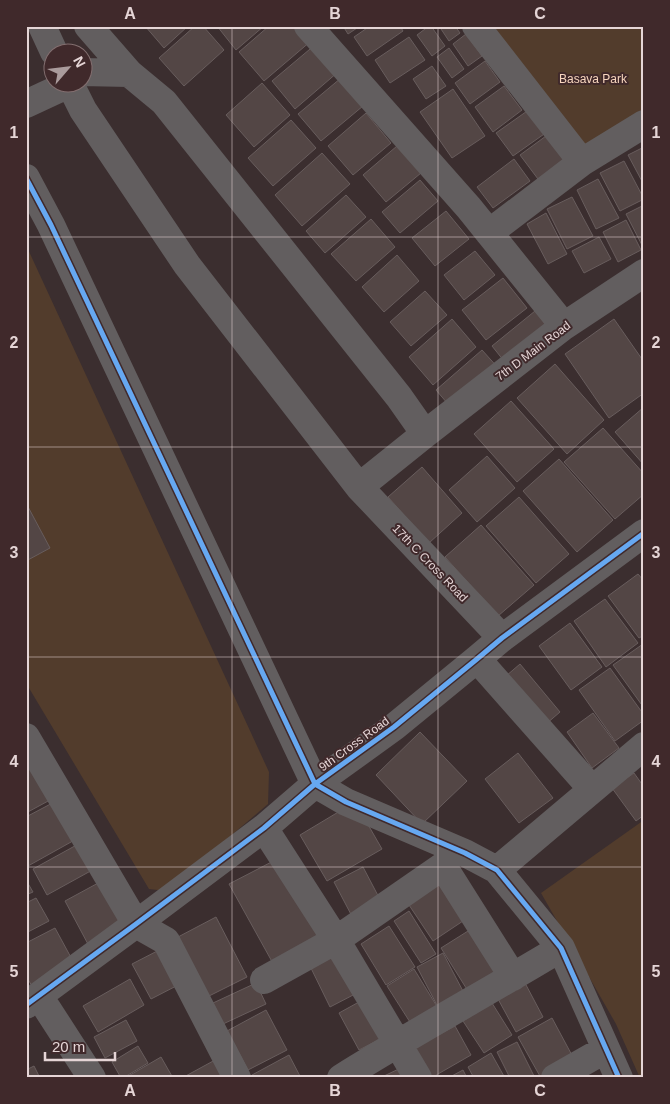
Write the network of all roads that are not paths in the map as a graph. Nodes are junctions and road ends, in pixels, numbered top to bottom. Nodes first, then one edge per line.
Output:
1 (42, 26) edge
2 (88, 26) edge
3 (308, 26) edge
4 (476, 26) edge
5 (49, 42) edge
6 (129, 74) junction
7 (92, 77) edge
8 (49, 92) edge
9 (78, 92) edge
10 (26, 104) edge
11 (644, 124) edge
12 (582, 162) junction
13 (26, 178) edge
14 (489, 233) junction
15 (644, 273) edge
16 (564, 326) junction
17 (425, 434) junction
18 (359, 487) junction
19 (644, 532) edge
20 (502, 638) junction
21 (477, 659) junction
22 (26, 737) edge
23 (644, 746) edge
24 (315, 784) junction
25 (592, 789) junction
26 (264, 828) junction
27 (496, 870) junction
28 (136, 924) junction
29 (336, 940) junction
30 (561, 948) junction
31 (513, 977) junction
32 (264, 980) dead end
33 (33, 1001) edge
34 (397, 1043) junction
35 (606, 1049) junction
36 (92, 1078) edge
37 (237, 1078) edge
38 (341, 1078) edge
39 (418, 1078) edge
40 (555, 1078) edge
41 (618, 1078) edge

1 - 5 street
2 - 6 street
3 - 14 street
4 - 12 street
6 - 7 street
6 - 17 street
8 - 10 street
9 - 18 street, 17th C Cross Road
11 - 12 street
12 - 14 street
13 - 24 street
14 - 16 street
15 - 16 street, 7th D Main Road
16 - 17 street, 7th D Main Road
17 - 18 street, 7th D Main Road
18 - 20 street, 17th C Cross Road
19 - 20 street, 9th Cross Road
20 - 21 street, 9th Cross Road
21 - 24 street, 9th Cross Road
21 - 25 street
22 - 28 street
23 - 25 street
24 - 26 street, 9th Cross Road
24 - 27 street
25 - 27 street
26 - 28 street, 9th Cross Road
26 - 29 street
27 - 30 street
28 - 33 street, 9th Cross Road
28 - 37 street
29 - 31 street
29 - 32 street
29 - 34 street
30 - 31 street
30 - 35 street
31 - 34 street
33 - 36 street
34 - 38 street
34 - 39 street
35 - 40 street
35 - 41 street

